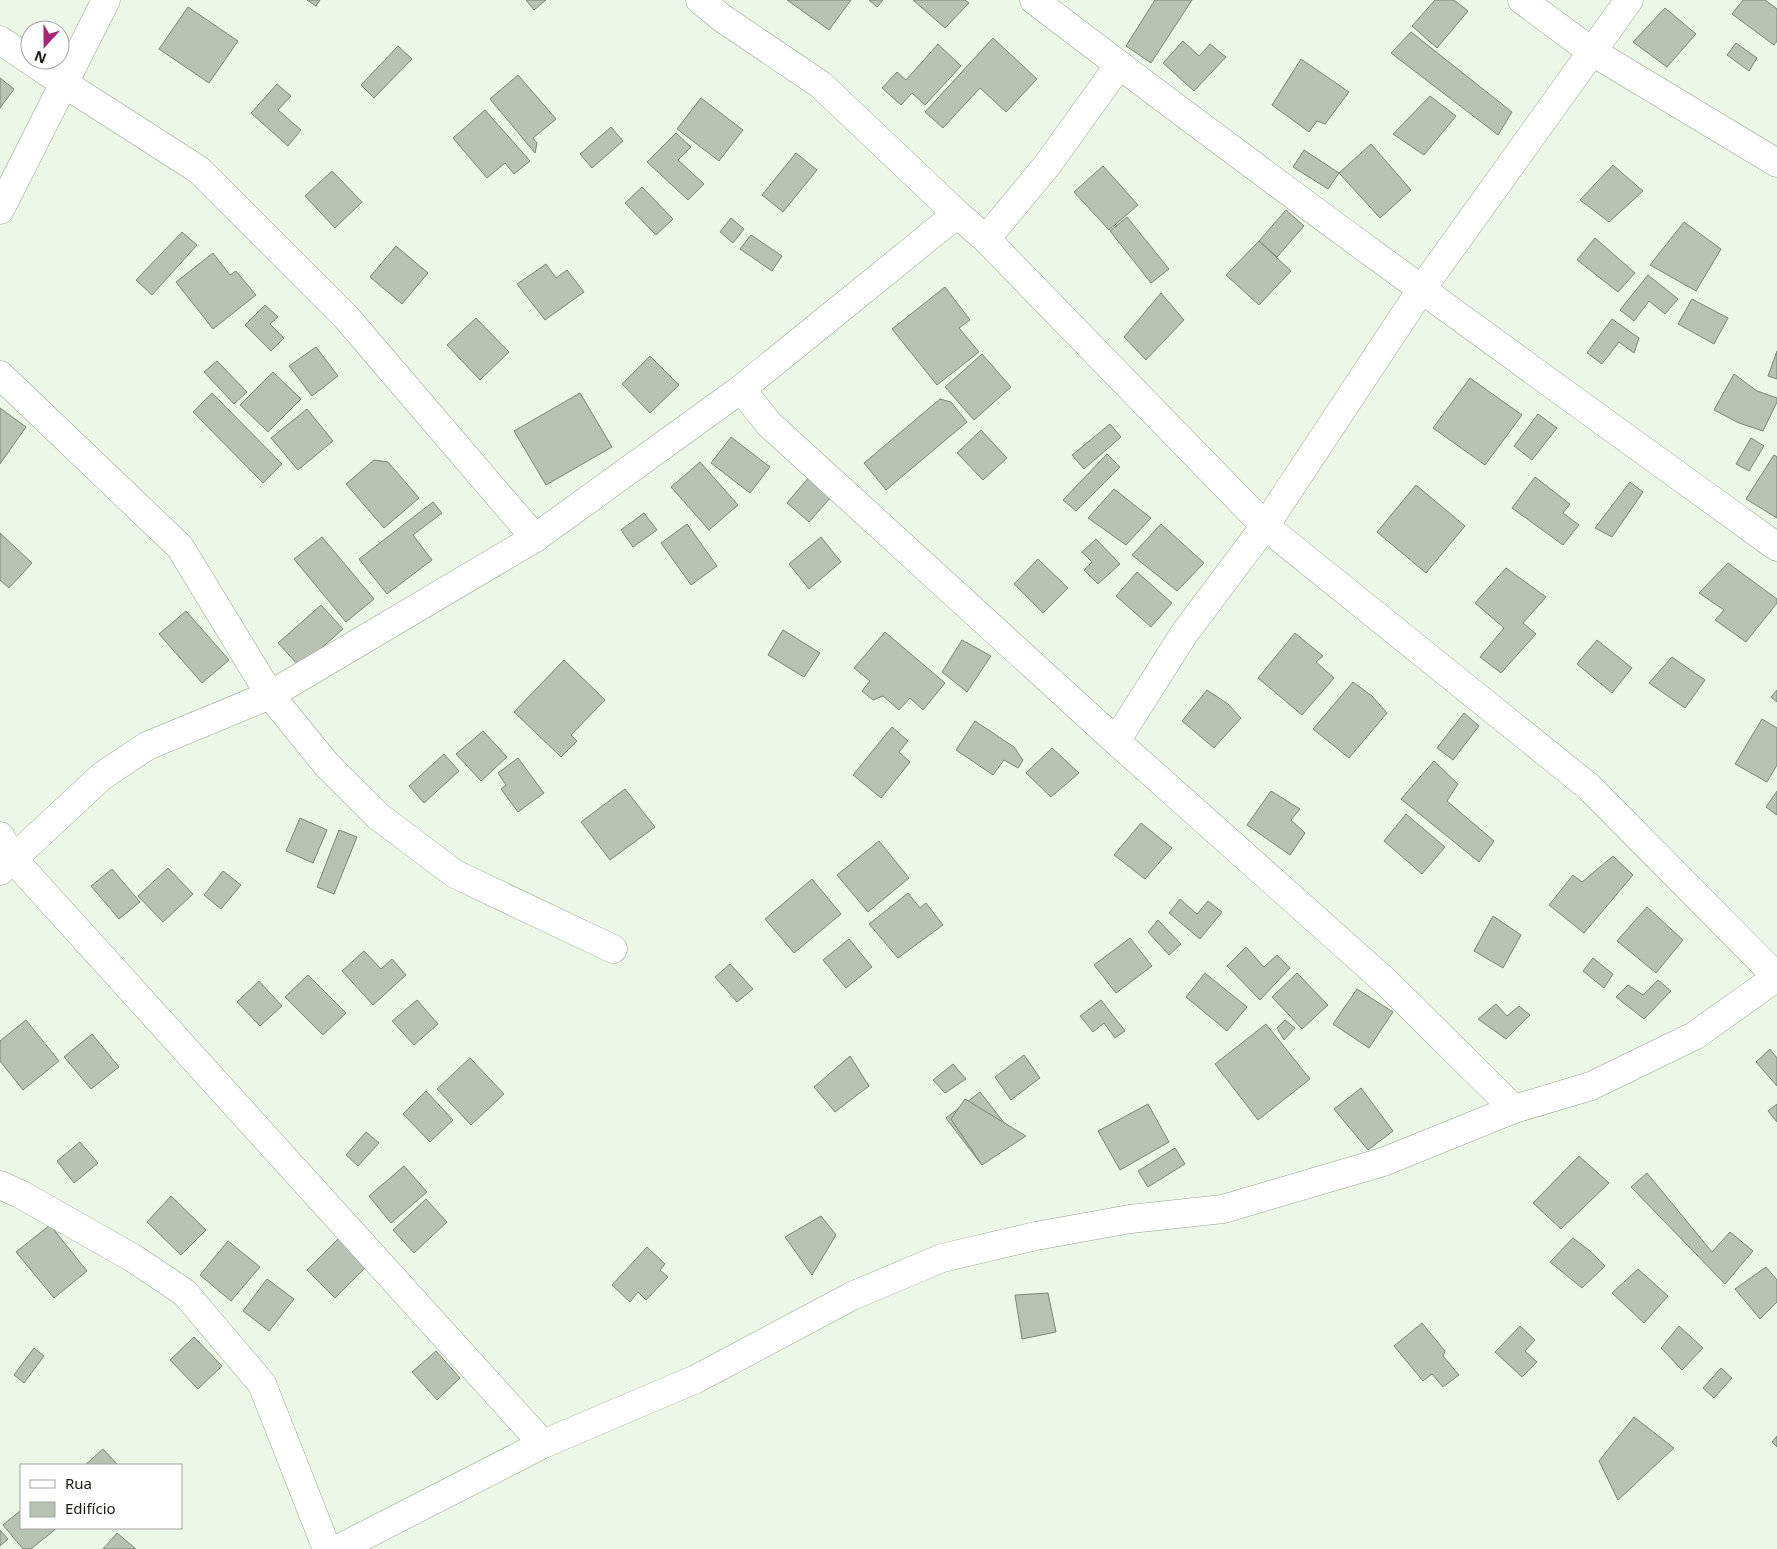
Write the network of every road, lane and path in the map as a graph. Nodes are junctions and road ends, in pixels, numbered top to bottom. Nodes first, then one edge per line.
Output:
1 (106, 0) edge
2 (700, 0) edge
3 (1034, 0) edge
4 (1522, 0) edge
5 (1629, 0) edge
6 (0, 40) edge
7 (1592, 51) junction
8 (1119, 65) junction
9 (65, 84) junction
10 (1777, 163) edge
11 (0, 210) edge
12 (957, 214) junction
13 (986, 239) junction
14 (1421, 290) junction
15 (0, 375) edge
16 (741, 389) junction
17 (1265, 526) junction
18 (535, 538) junction
19 (1777, 547) edge
20 (270, 695) junction
21 (1116, 741) junction
22 (4, 856) edge
23 (613, 948) dead end
24 (1514, 1109) junction
25 (0, 1185) edge
26 (543, 1444) junction
27 (326, 1549) edge
28 (338, 1549) edge

1 - 9 street
2 - 12 street
3 - 8 street
4 - 7 street
5 - 7 street
6 - 9 street
7 - 10 street
7 - 14 street
8 - 13 street
8 - 14 street
9 - 11 street
9 - 18 street
12 - 13 street
12 - 16 street
13 - 17 street
14 - 17 street
14 - 19 street
15 - 20 street
16 - 18 street
16 - 21 street
17 - 21 street
17 - 24 street
18 - 20 street
20 - 22 street
20 - 23 street
21 - 24 street
22 - 26 street
24 - 26 street
25 - 27 street
26 - 28 street

